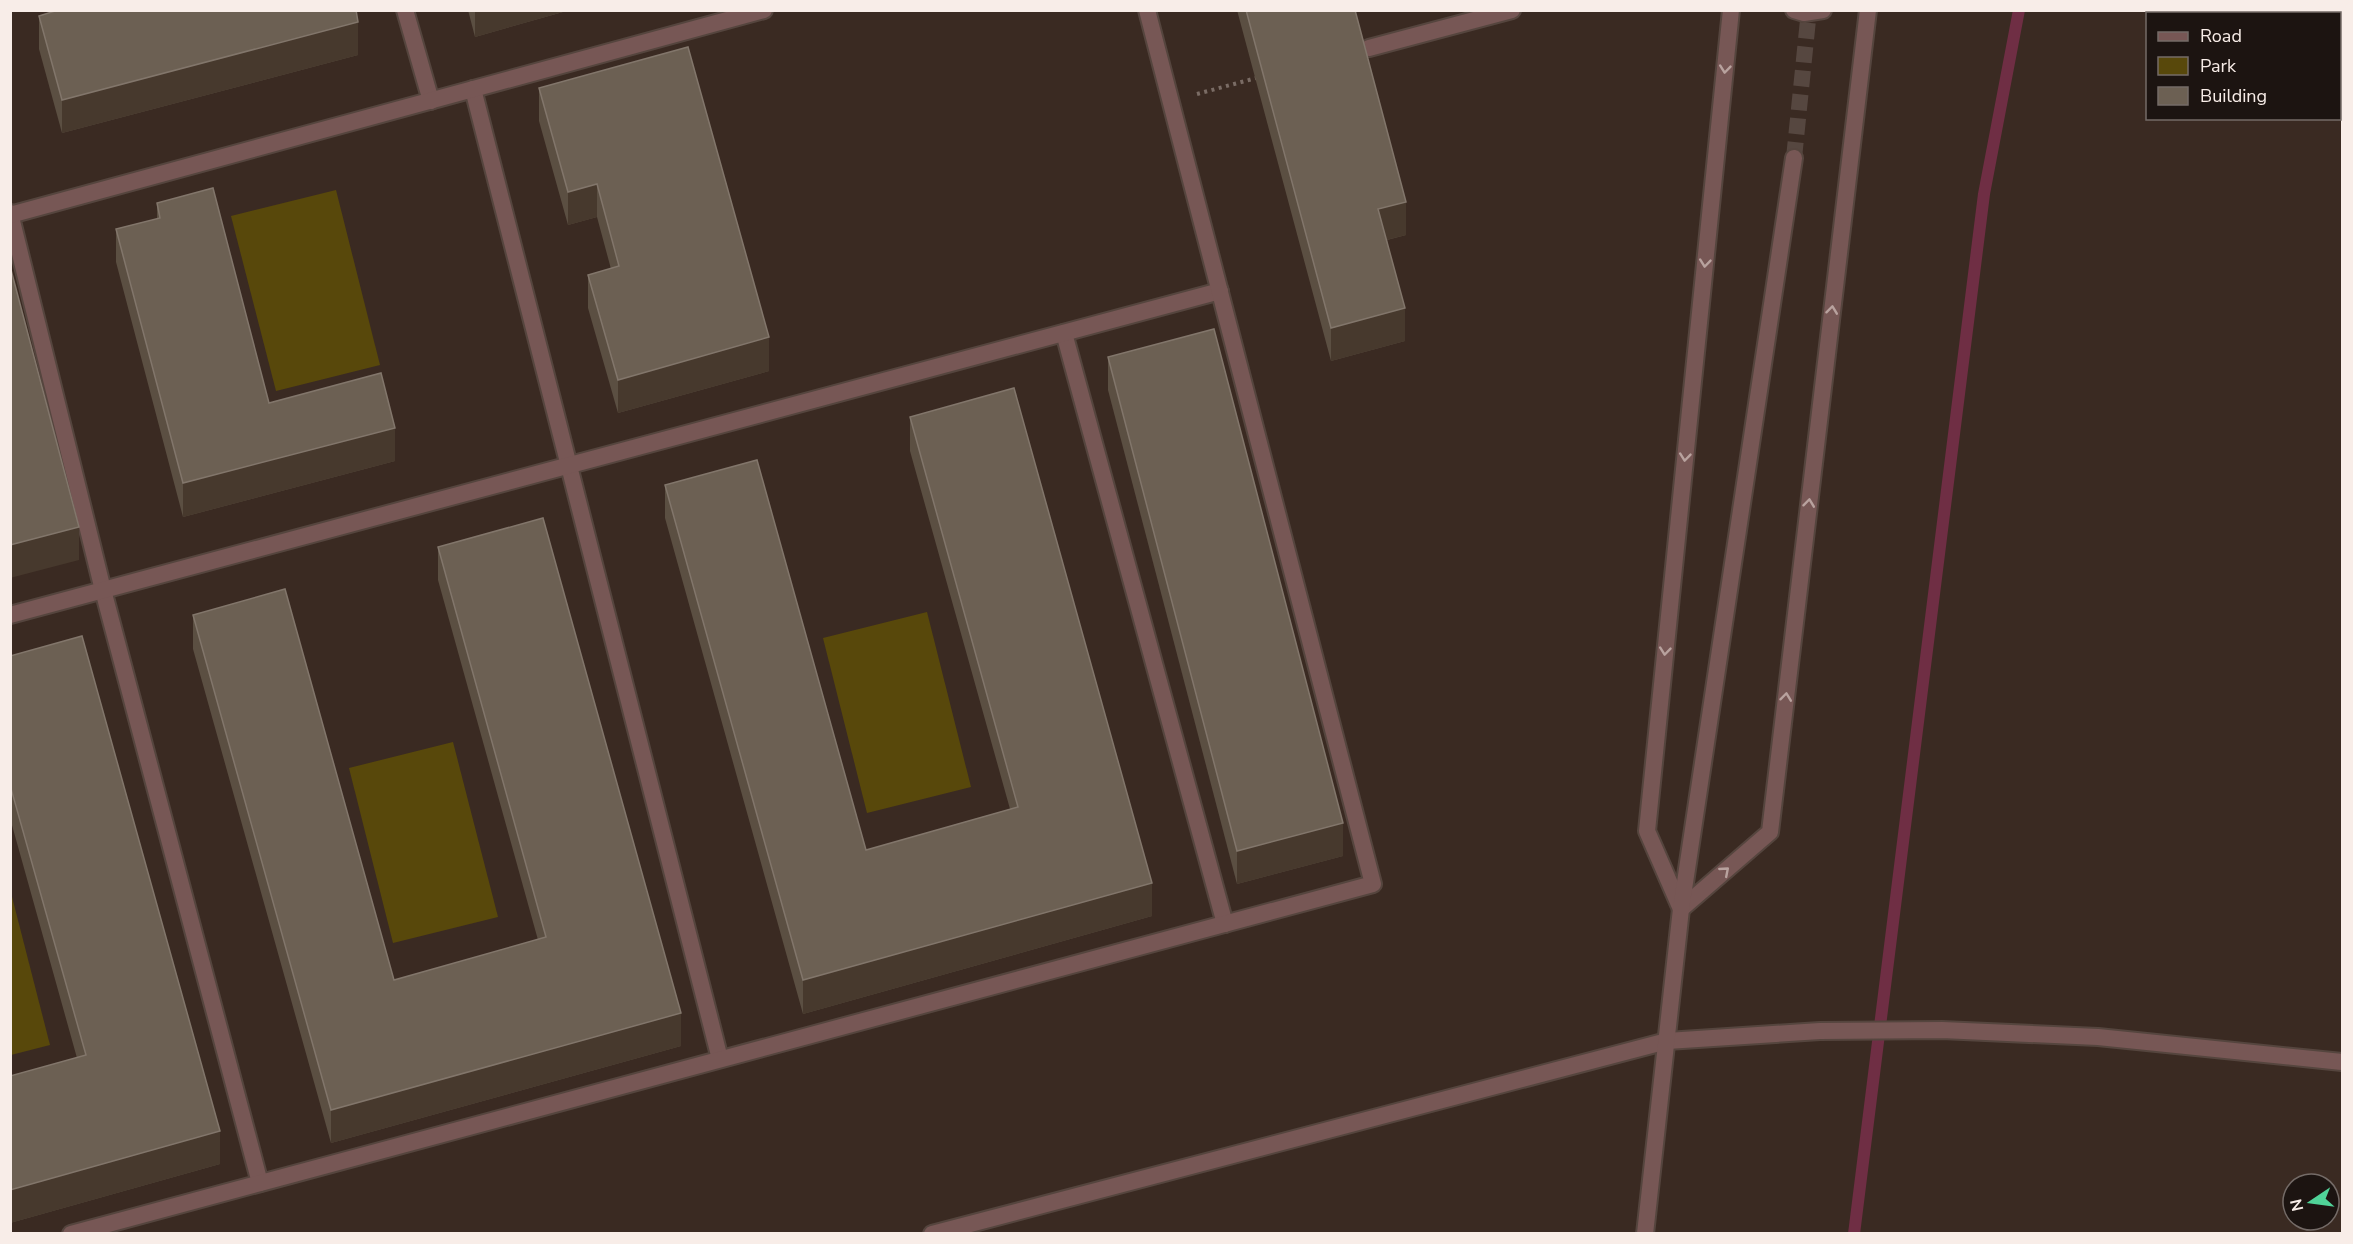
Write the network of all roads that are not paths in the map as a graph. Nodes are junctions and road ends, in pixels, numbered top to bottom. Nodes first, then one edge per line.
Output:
1 (405, 10) edge
2 (764, 10) edge
3 (1147, 10) edge
4 (1512, 10) edge
5 (1731, 10) edge
6 (1794, 10) edge
7 (1823, 10) edge
8 (1868, 10) edge
9 (740, 14) edge
10 (1369, 48) dead end
11 (473, 89) junction
12 (431, 101) junction
13 (1794, 158) tunnel mouth
14 (11, 214) edge
15 (1220, 291) junction
16 (1064, 333) junction
17 (569, 465) junction
18 (104, 590) junction
19 (10, 615) edge
20 (1681, 909) junction
21 (1225, 924) junction
22 (1667, 1041) junction
23 (720, 1059) junction
24 (2343, 1062) edge
25 (260, 1183) junction
26 (71, 1233) edge
27 (932, 1233) edge
28 (1645, 1233) edge

1 - 12 street
2 - 9 street
3 - 15 street
4 - 10 street
5 -> 20 street
6 - 7 street
20 -> 8 street
9 - 11 street
11 - 12 street
11 - 17 street
12 - 14 street
13 - 20 street
14 - 18 street
15 - 16 street
15 - 21 street
16 - 17 street
16 - 21 street
17 - 18 street
17 - 23 street
18 - 19 street
18 - 25 street
20 - 22 street
21 - 23 street
22 - 24 street
22 - 27 street
22 - 28 street
23 - 25 street
25 - 26 street

